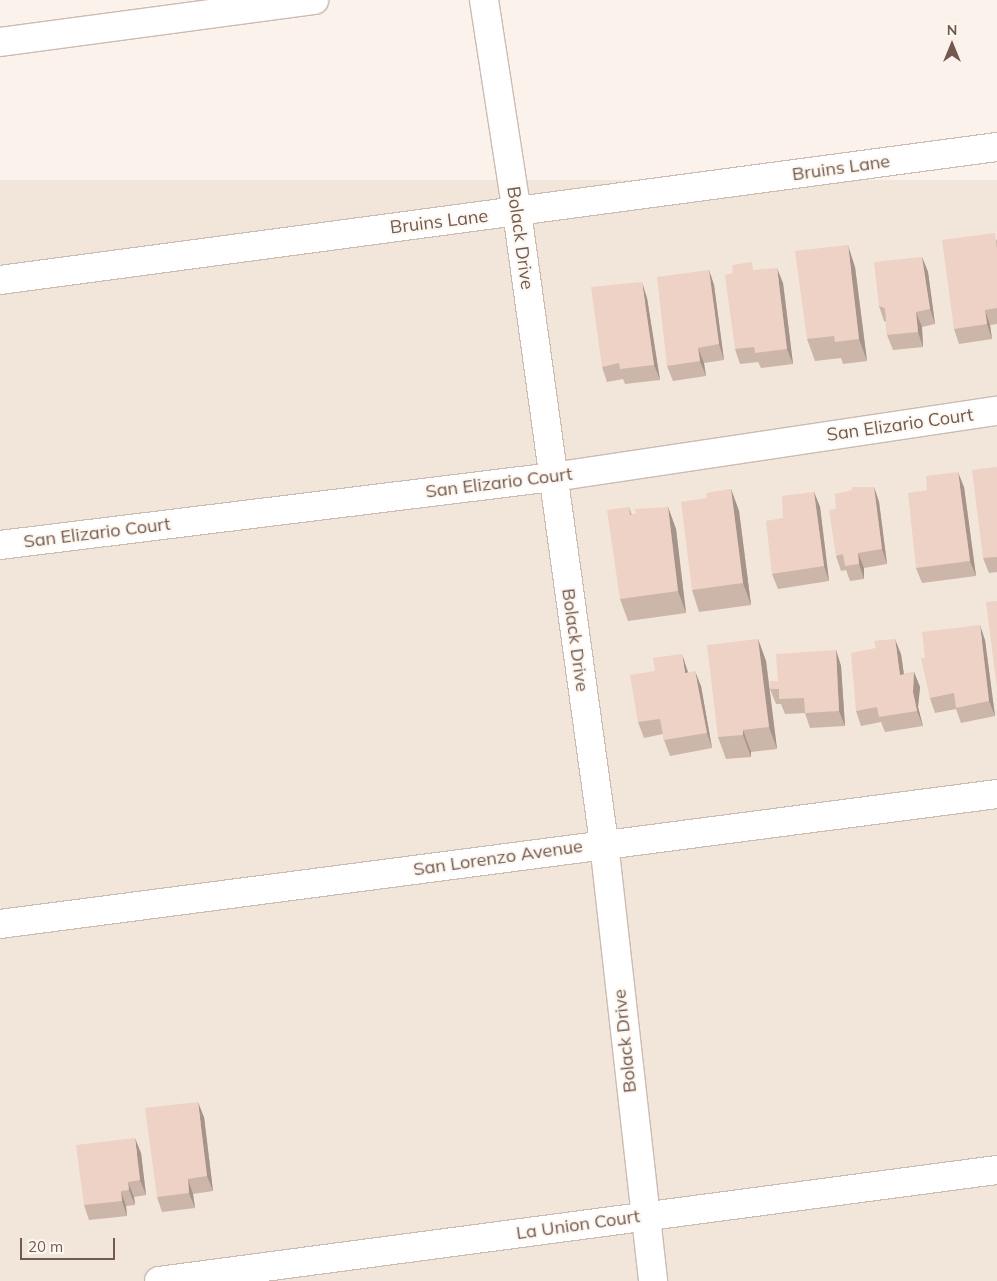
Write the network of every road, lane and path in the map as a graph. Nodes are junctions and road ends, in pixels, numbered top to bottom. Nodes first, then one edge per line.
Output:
1 (314, 0) edge
2 (484, 0) edge
3 (0, 42) edge
4 (997, 147) edge
5 (517, 212) junction
6 (0, 280) edge
7 (997, 411) edge
8 (553, 476) junction
9 (0, 545) edge
10 (997, 794) edge
11 (604, 844) junction
12 (0, 924) edge
13 (997, 1170) edge
14 (645, 1216) junction
15 (159, 1281) edge
16 (653, 1281) edge

1 - 3 street
2 - 5 street, Bolack Drive
4 - 5 street, Bruins Lane
5 - 6 street, Bruins Lane
5 - 8 street, Bolack Drive
7 - 8 street, San Elizario Court
8 - 9 street, San Elizario Court
8 - 11 street, Bolack Drive
10 - 11 street, San Lorenzo Avenue
11 - 12 street, San Lorenzo Avenue
11 - 14 street, Bolack Drive
13 - 14 street, La Union Court
14 - 15 street, La Union Court
14 - 16 street, Bolack Drive

